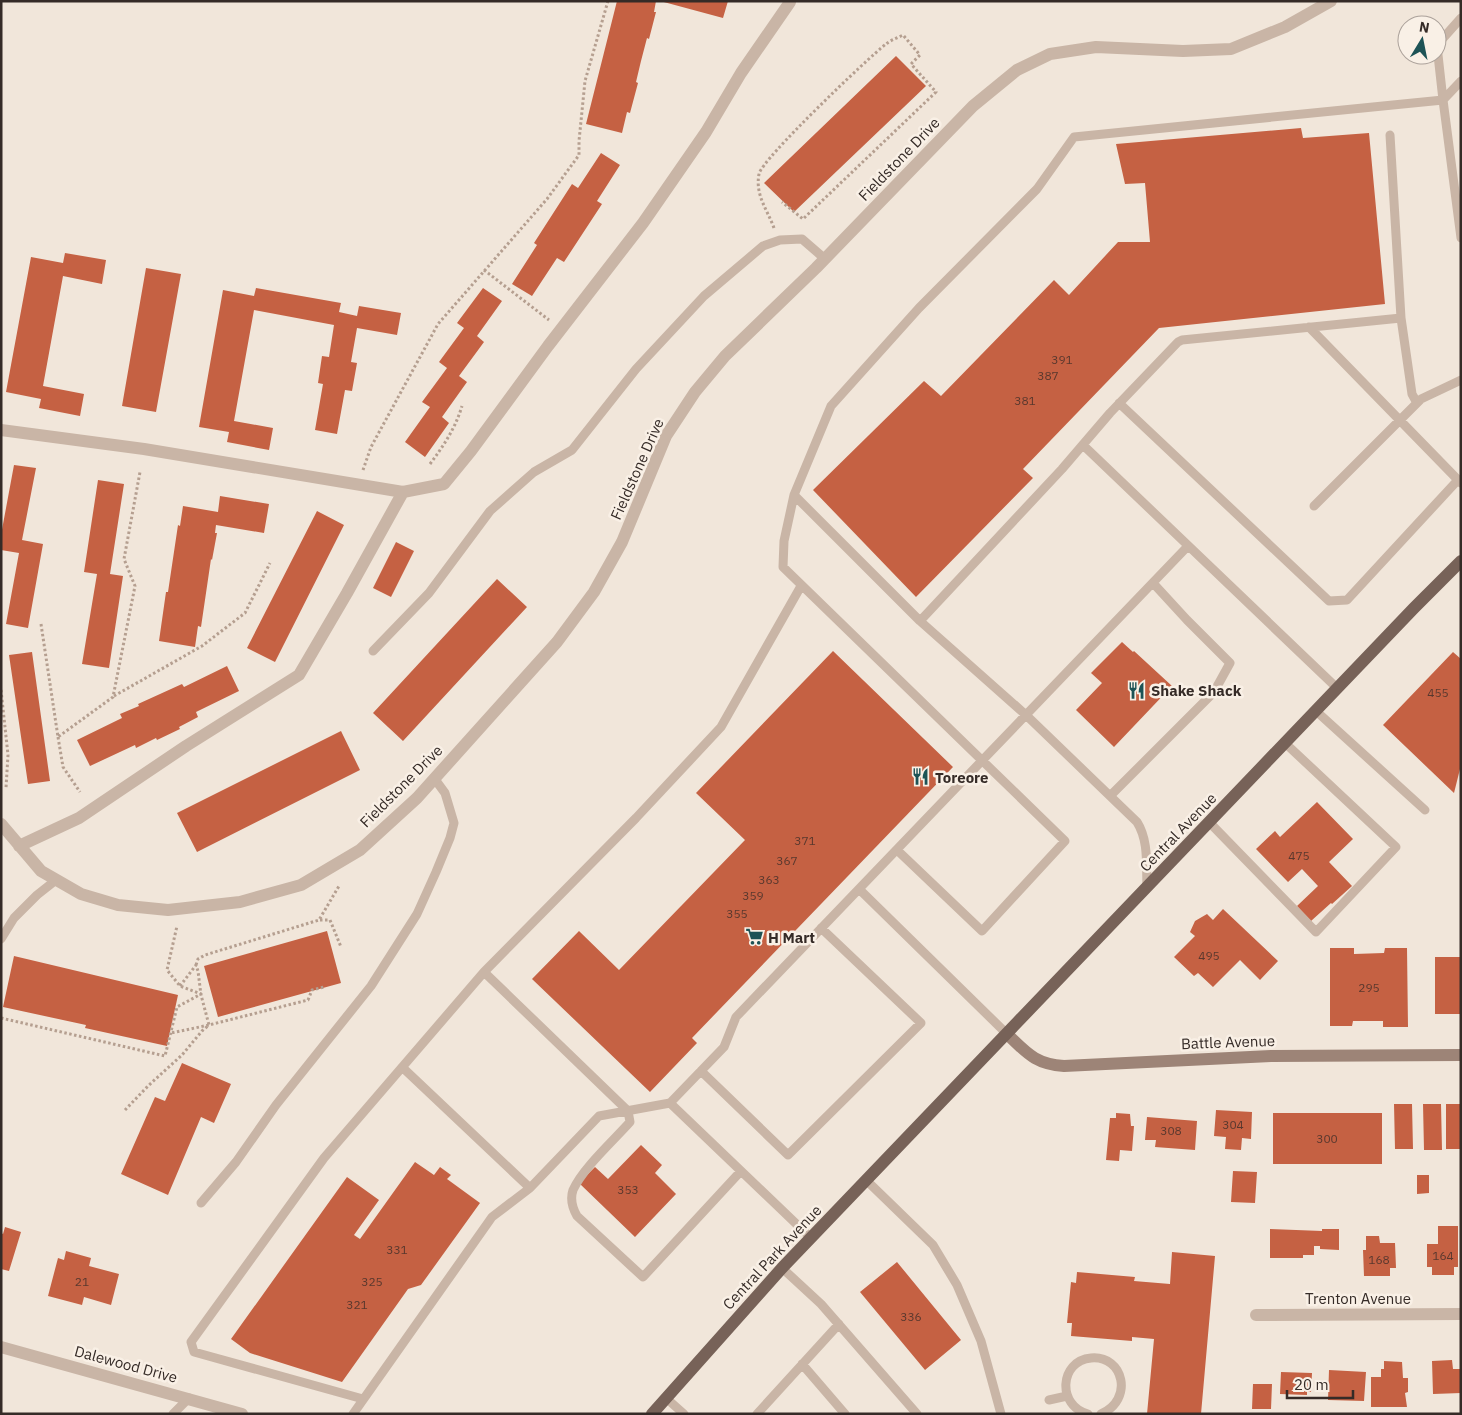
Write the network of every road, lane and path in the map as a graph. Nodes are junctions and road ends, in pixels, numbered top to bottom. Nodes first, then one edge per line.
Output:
1 (608, 1) edge
2 (1330, 1) edge
3 (790, 2) edge
4 (1461, 18) edge
5 (1447, 34) edge
6 (1439, 65) edge
7 (1461, 81) edge
8 (1443, 100) junction
9 (1390, 135) dead end
10 (782, 202) dead end
11 (1461, 238) edge
12 (779, 240) junction
13 (825, 259) junction
14 (484, 270) junction
15 (1401, 318) junction
16 (1309, 327) junction
17 (561, 329) junction
18 (1461, 380) edge
19 (1119, 403) junction
20 (1417, 403) junction
21 (462, 406) dead end
22 (1401, 420) junction
23 (1, 430) edge
24 (1083, 445) junction
25 (430, 464) dead end
26 (140, 472) dead end
27 (1459, 482) edge
28 (359, 485) junction
29 (403, 492) junction
30 (794, 495) junction
31 (1314, 506) dead end
32 (1188, 546) junction
33 (1461, 561) edge
34 (270, 563) dead end
35 (1153, 583) junction
36 (801, 586) junction
37 (920, 620) junction
38 (41, 624) dead end
39 (373, 651) dead end
40 (1337, 688) junction
41 (1, 690) edge
42 (113, 697) junction
43 (1316, 711) junction
44 (1026, 715) junction
45 (58, 737) junction
46 (1285, 743) junction
47 (981, 762) junction
48 (434, 778) junction
49 (6, 788) dead end
50 (80, 792) dead end
51 (1110, 796) junction
52 (1425, 810) dead end
53 (1209, 822) junction
54 (1, 824) edge
55 (19, 846) junction
56 (897, 850) junction
57 (56, 880) junction
58 (339, 886) dead end
59 (1148, 887) junction
60 (859, 889) junction
61 (320, 920) junction
62 (178, 926) dead end
63 (821, 928) junction
64 (1, 939) edge
65 (341, 947) dead end
66 (196, 965) junction
67 (484, 972) junction
68 (180, 986) junction
69 (324, 987) dead end
70 (201, 994) junction
71 (1, 1018) edge
72 (209, 1025) junction
73 (171, 1033) junction
74 (1007, 1034) junction
75 (1461, 1055) edge
76 (402, 1067) junction
77 (701, 1071) junction
78 (670, 1103) junction
79 (125, 1110) dead end
80 (628, 1111) junction
81 (919, 1125) joint
82 (741, 1170) junction
83 (866, 1180) junction
84 (530, 1188) junction
85 (201, 1203) dead end
86 (811, 1238) junction
87 (782, 1268) junction
88 (1461, 1314) edge
89 (1256, 1315) dead end
90 (839, 1324) junction
91 (1, 1347) edge
92 (802, 1364) junction
93 (1067, 1396) junction
94 (189, 1398) junction
95 (666, 1398) junction
96 (363, 1399) junction
97 (1049, 1400) dead end
98 (764, 1406) junction
99 (173, 1414) edge
100 (242, 1414) edge
101 (353, 1414) edge
102 (652, 1414) edge
103 (684, 1414) edge
104 (757, 1414) edge
105 (771, 1414) edge
106 (845, 1414) edge
107 (917, 1414) edge
108 (1002, 1414) edge
109 (1088, 1414) edge
110 (1101, 1414) edge

1 - 14 path
2 - 13 street, Fieldstone Drive
3 - 17 street
4 - 5 lane
6 - 8 lane
7 - 8 lane
8 - 11 lane
8 - 30 lane
9 - 15 lane
10 - 12 path
12 - 13 lane
12 - 39 lane
13 - 48 street, Fieldstone Drive
14 - 17 path
14 - 28 path
15 - 16 lane
15 - 20 lane
16 - 19 lane
16 - 22 lane
17 - 29 street
18 - 20 lane
19 - 24 lane
19 - 27 lane
20 - 22 lane
21 - 25 path
22 - 27 lane
22 - 31 lane
23 - 28 street
24 - 32 lane
24 - 37 lane
26 - 42 path
28 - 29 street
29 - 55 street
30 - 36 lane
30 - 37 lane
32 - 35 lane
32 - 40 lane
33 - 40 main road, Central Avenue
34 - 42 path
35 - 44 lane
35 - 51 lane
36 - 47 lane
36 - 67 lane
37 - 44 lane
38 - 45 path
40 - 43 main road, Central Avenue
41 - 49 path
42 - 45 path
43 - 46 main road, Central Avenue
43 - 52 lane
44 - 47 lane
44 - 51 lane
45 - 50 path
46 - 53 main road, Central Avenue
46 - 53 lane
47 - 56 lane
47 - 56 lane
48 - 57 street, Fieldstone Drive
48 - 85 lane
51 - 59 lane
53 - 59 main road, Central Avenue
54 - 55 street, Fieldstone Drive
55 - 57 street, Fieldstone Drive
56 - 60 lane
57 - 64 lane
58 - 61 path
59 - 74 main road, Central Avenue
60 - 63 lane
60 - 74 lane
61 - 65 path
61 - 66 path
62 - 68 path
63 - 77 lane
63 - 77 lane
66 - 68 path
66 - 70 path
67 - 76 lane
67 - 80 lane
68 - 70 path
69 - 72 path
70 - 72 path
70 - 73 path
71 - 73 path
72 - 73 path
72 - 79 path
74 - 75 street, Battle Avenue
74 - 81 main road, Central Avenue
76 - 84 lane
76 - 96 lane
77 - 78 lane
78 - 80 lane
78 - 82 lane
80 - 82 lane
80 - 84 lane
81 - 83 main road, Central Park Avenue
82 - 86 lane
83 - 86 main road, Central Park Avenue
83 - 108 lane
84 - 96 lane
86 - 87 main road, Central Park Avenue
87 - 90 lane
87 - 95 main road, Central Park Avenue
88 - 89 street, Trenton Avenue
90 - 92 lane
90 - 107 lane
91 - 94 street, Dalewood Drive
92 - 98 lane
92 - 106 lane
93 - 97 lane
93 - 109 lane
93 - 110 lane
94 - 99 lane
94 - 100 street, Dalewood Drive
95 - 102 main road, Central Park Avenue
95 - 103 lane
96 - 101 lane
98 - 104 lane
98 - 105 lane

